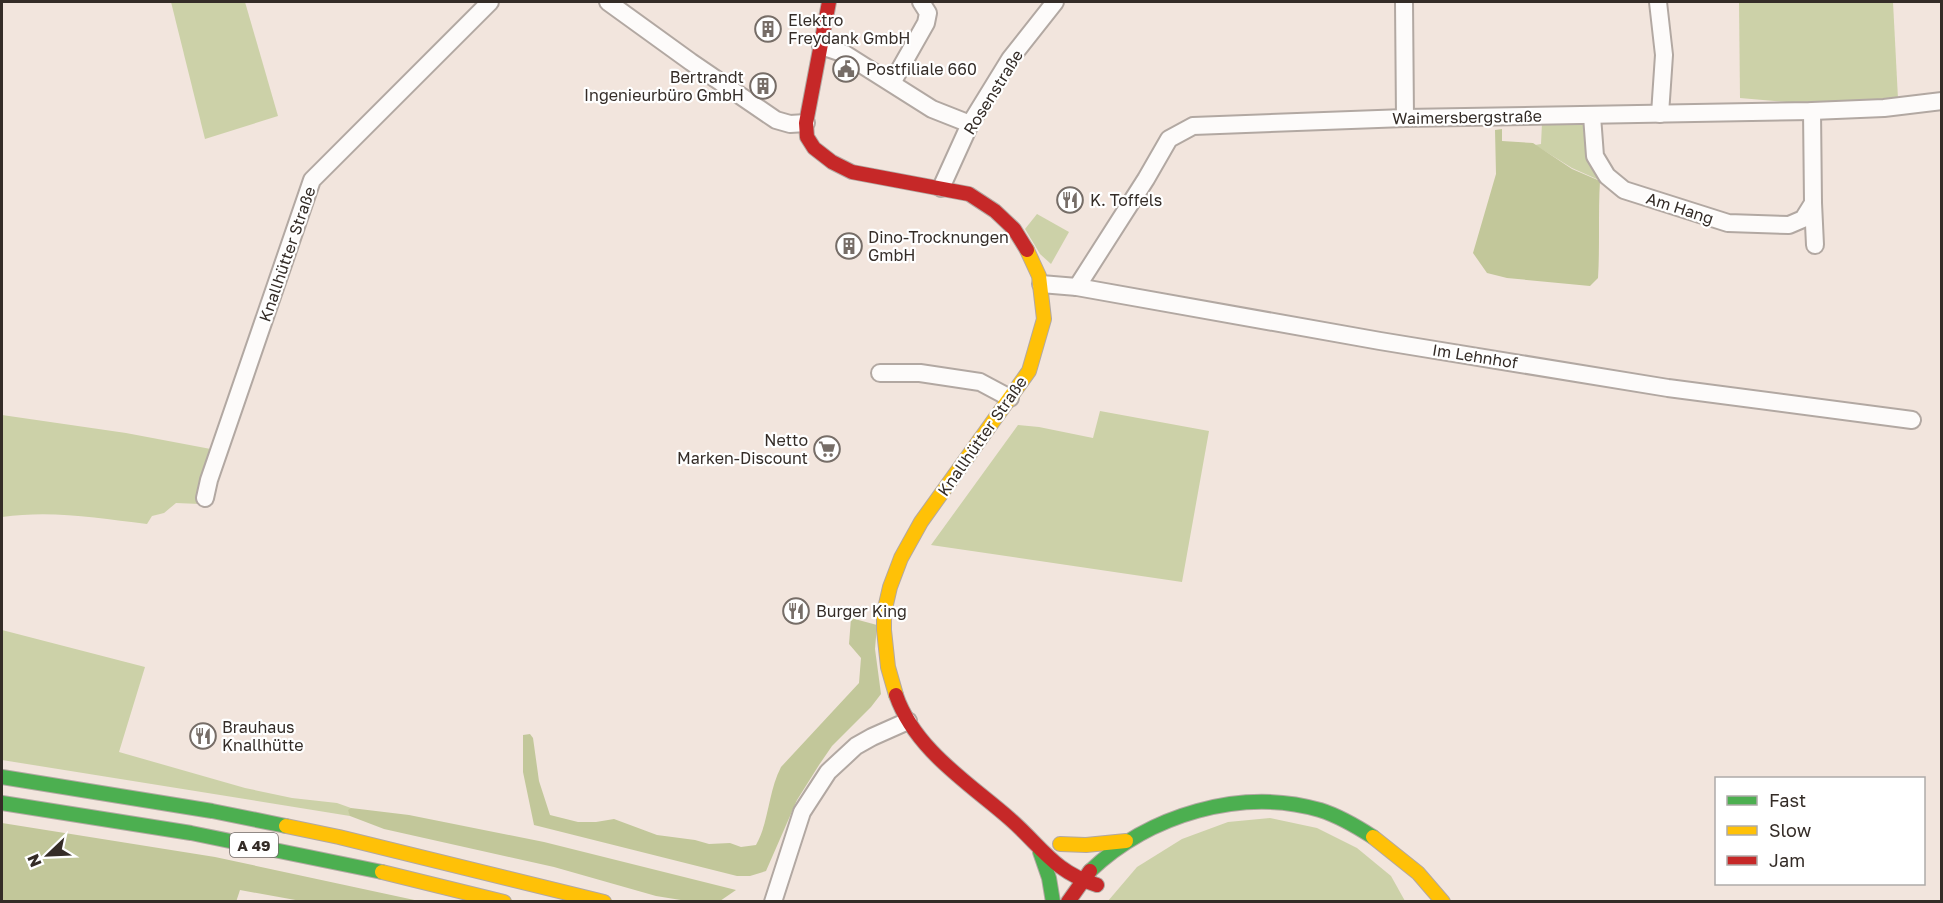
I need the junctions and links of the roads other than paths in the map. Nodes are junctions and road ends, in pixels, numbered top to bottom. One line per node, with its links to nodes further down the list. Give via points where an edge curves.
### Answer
1 (490, 2): 25 (street, Knallhütter Straße, via 312,180)
2 (608, 2): 15 (street, via 776,120)
3 (829, 2): 8 (main road)
4 (921, 2): 9 (street, via 928,13 926,23)
5 (1055, 2): 16 (street, Rosenstraße, via 1010,59)
6 (1404, 2): 14 (street)
7 (1659, 2): 12 (street, via 1664,56)
8 (821, 46): 9 (street, via 845,54); 15 (main road)
9 (892, 83): 16 (street, via 932,109)
10 (1941, 101): 11 (street, Waimersbergstraße)
11 (1812, 111): 12 (street, Waimersbergstraße); 18 (street)
12 (1660, 114): 13 (street, Waimersbergstraße)
13 (1592, 116): 14 (street, Waimersbergstraße); 18 (street, Am Hang, via 1595,156 1607,176 1624,190 1728,223 1789,225 1803,219)
14 (1405, 118): 21 (street, Waimersbergstraße, via 1194,126 1169,140)
15 (806, 123): 17 (main road, Knallhütter Straße, via 807,137 814,148 852,172)
16 (970, 124): 17 (street, Rosenstraße)
17 (941, 188): 20 (main road, Knallhütter Straße, via 969,194 1008,223 1028,252)
18 (1813, 203): 19 (street)
19 (1815, 245)
20 (1041, 284): 21 (street, Im Lehnhof); 23 (main road, Knallhütter Straße, via 1044,319 1037,348 1029,371)
21 (1077, 287): 24 (street, Im Lehnhof, via 1380,342 1668,388)
22 (880, 373): 23 (street, via 920,373 980,382)
23 (1010, 398): 26 (main road, Knallhütter Straße, via 921,522 886,597 884,633 889,672)
24 (1912, 420)
25 (205, 498)
26 (908, 721): 29 (main road, Knallhütter Straße, via 942,761); 38 (street, via 856,746 828,772 802,812)
27 (3, 777): 37 (main road, A 49, via 212,811 339,837)
28 (2, 803): 36 (main road, A 49, via 209,836)
29 (1014, 822): 32 (main road, Knallhütter Straße); 33 (main road, Knallhütter Straße)
30 (1159, 825): 31 (main road); 34 (main road, via 1198,810 1239,802 1302,806 1361,828); 35 (main road, Knallhütter Straße, via 1119,859 1094,889)
31 (1126, 841): 32 (main road); 35 (main road)
32 (1060, 844): 35 (main road, Knallhütter Straße)
33 (1038, 848): 35 (main road, Knallhütter Straße, via 1069,876); 39 (main road, Knallhütter Straße)
34 (1411, 867): 41 (main road); 42 (main road)
35 (1083, 868): 40 (main road)
36 (504, 902)
37 (604, 902)
38 (773, 902)
39 (1053, 902)
40 (1068, 902)
41 (1428, 902)
42 (1443, 902)

